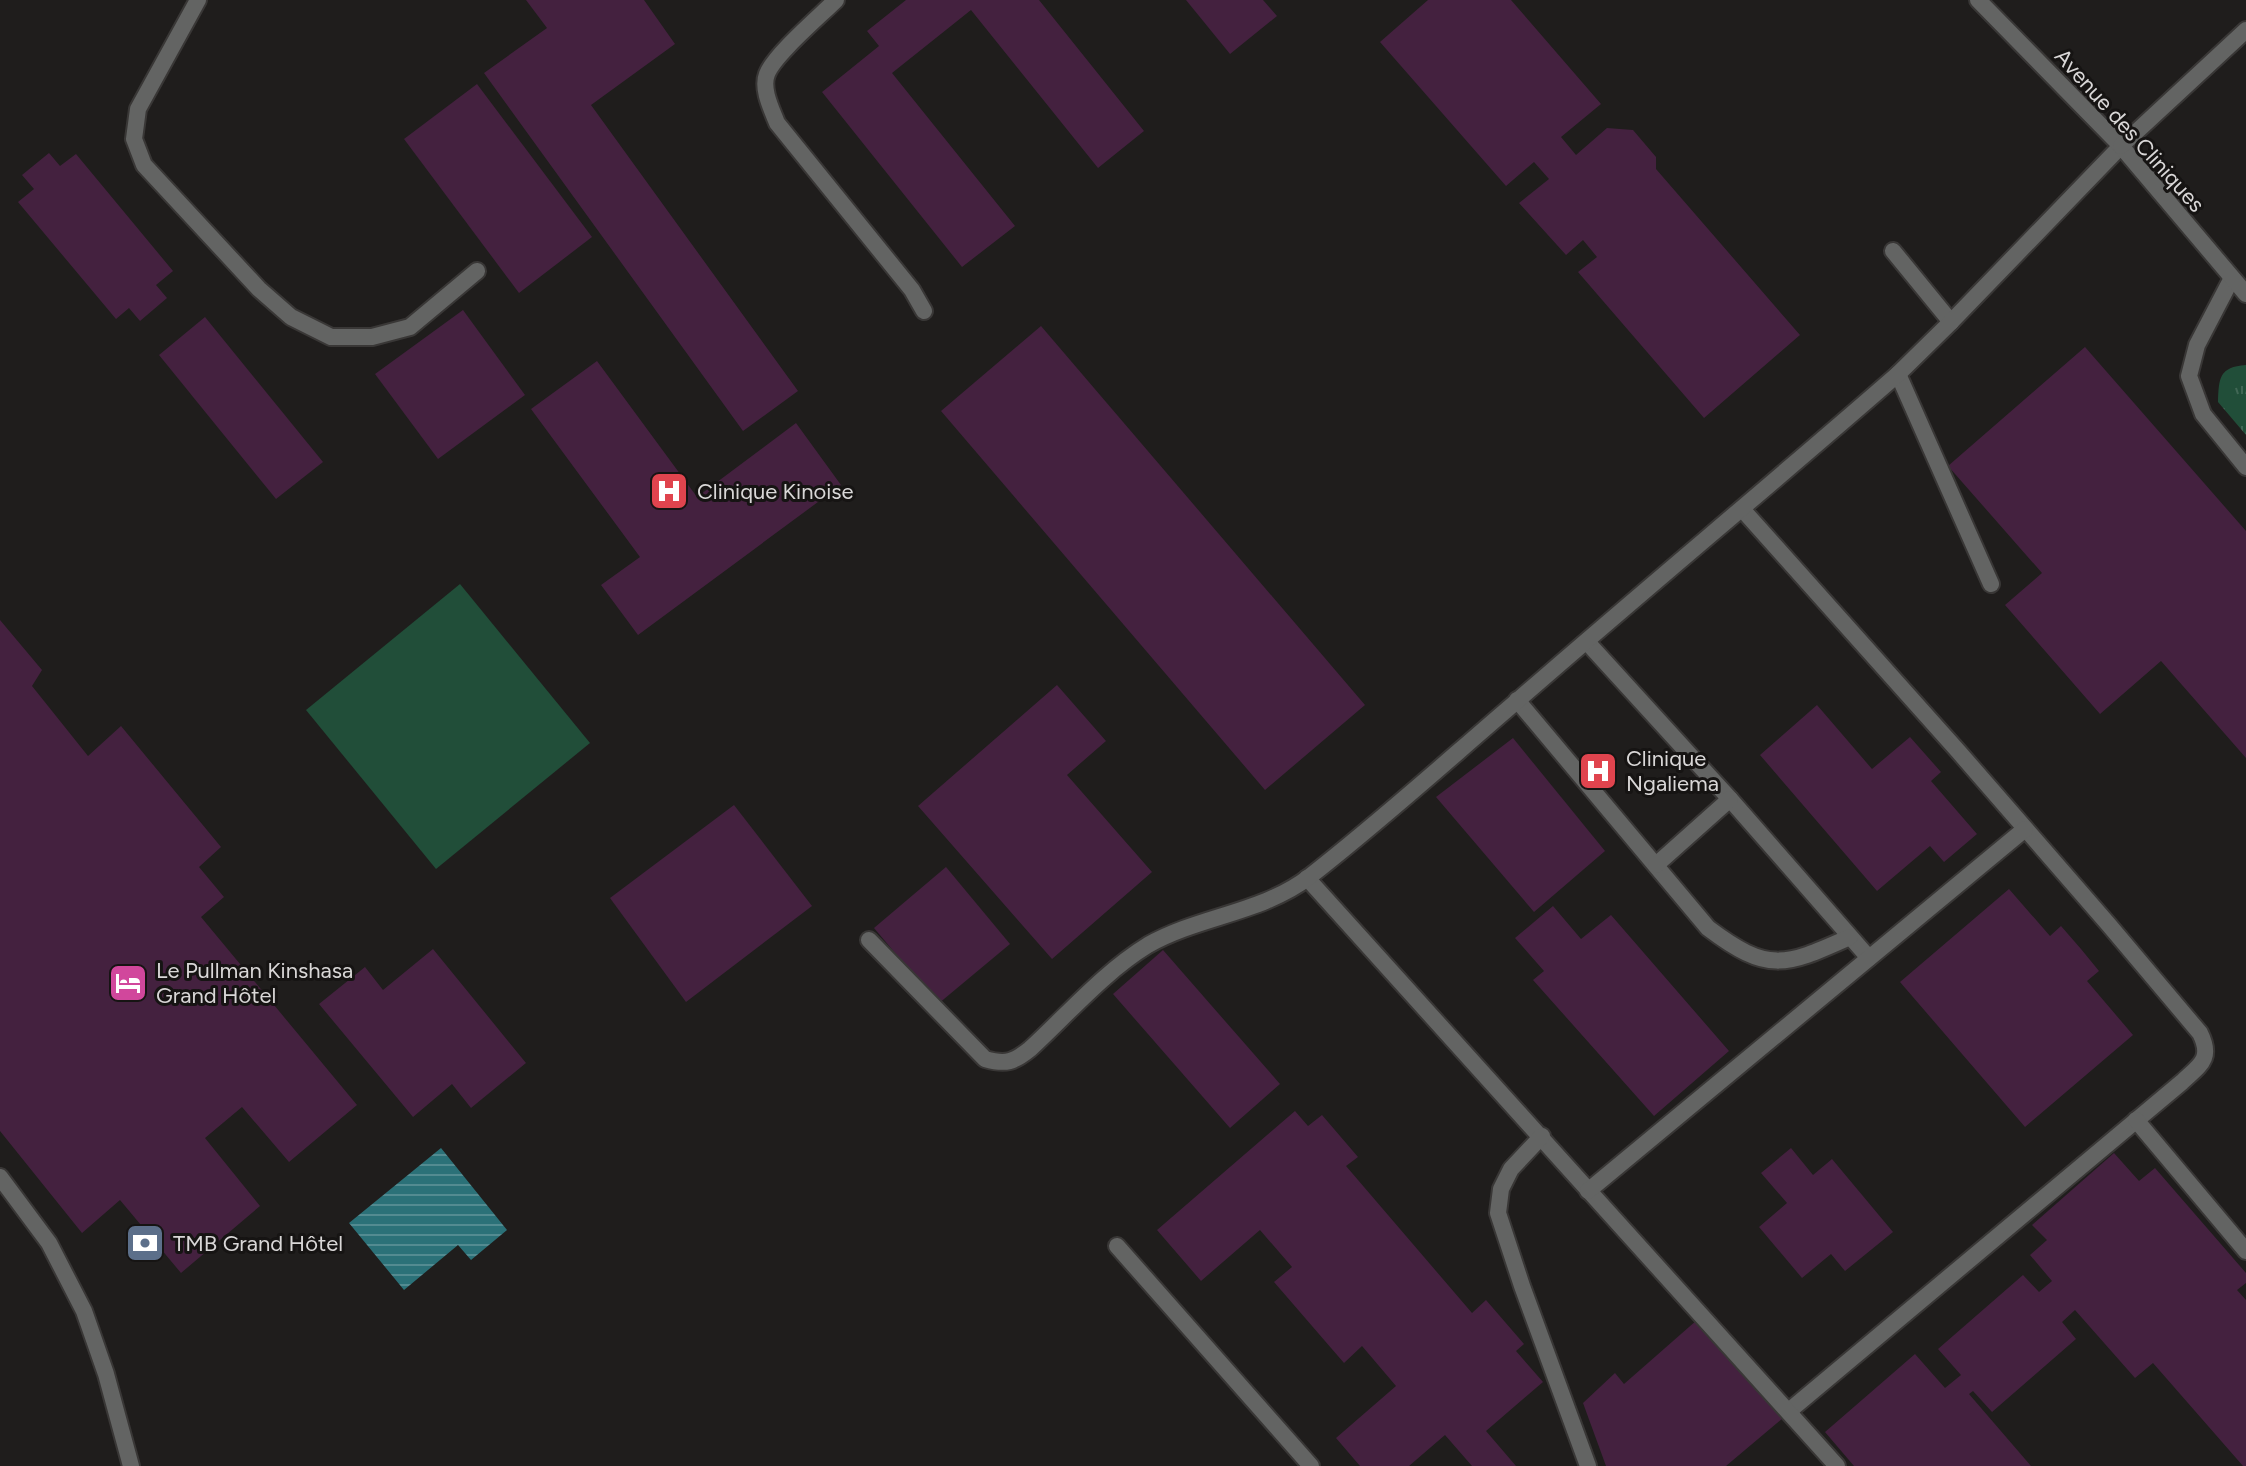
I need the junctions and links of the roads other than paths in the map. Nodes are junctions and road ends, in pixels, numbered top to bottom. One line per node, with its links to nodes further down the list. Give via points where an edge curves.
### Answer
1 (198, 0): 7 (street, via 138,109 134,139 144,165 259,289 291,317 331,337 372,337 410,327)
2 (836, 0): 10 (street, via 766,75 767,97 777,123)
3 (1978, 0): 5 (street, Avenue des Cliniques)
4 (2246, 30): 5 (street)
5 (2121, 146): 8 (street, Avenue des Cliniques); 11 (street)
6 (1893, 251): 11 (street)
7 (477, 271)
8 (2232, 278): 9 (street, Avenue des Cliniques); 13 (street, via 2197,345 2189,376 2203,414)
9 (2246, 294)
10 (924, 311)
11 (1951, 322): 12 (street)
12 (1898, 374): 14 (street); 15 (street)
13 (2246, 467)
14 (1742, 509): 16 (street); 19 (street)
15 (1991, 584)
16 (1587, 642): 17 (street); 18 (street)
17 (1517, 700): 20 (street); 21 (street)
18 (1730, 799): 20 (street); 22 (street)
19 (2025, 829): 24 (street); 25 (street, via 2206,1045 2204,1062)
20 (1656, 865): 22 (street, via 1708,928 1758,958 1802,958)
21 (1307, 878): 23 (street, via 1283,895 1150,945 1117,967 1016,1060 998,1063 985,1059); 26 (street)
22 (1850, 937): 24 (street)
23 (869, 940)
24 (1869, 958): 28 (street)
25 (2136, 1120): 30 (street); 31 (street)
26 (1542, 1136): 28 (street); 34 (street, via 1511,1169 1498,1213)
27 (0, 1177): 32 (street, via 49,1243 84,1311)
28 (1588, 1191): 31 (street)
29 (1117, 1246): 33 (street)
30 (2246, 1251)
31 (1789, 1411): 35 (street)
32 (131, 1466)
33 (1311, 1466)
34 (1588, 1466)
35 (1837, 1466)

